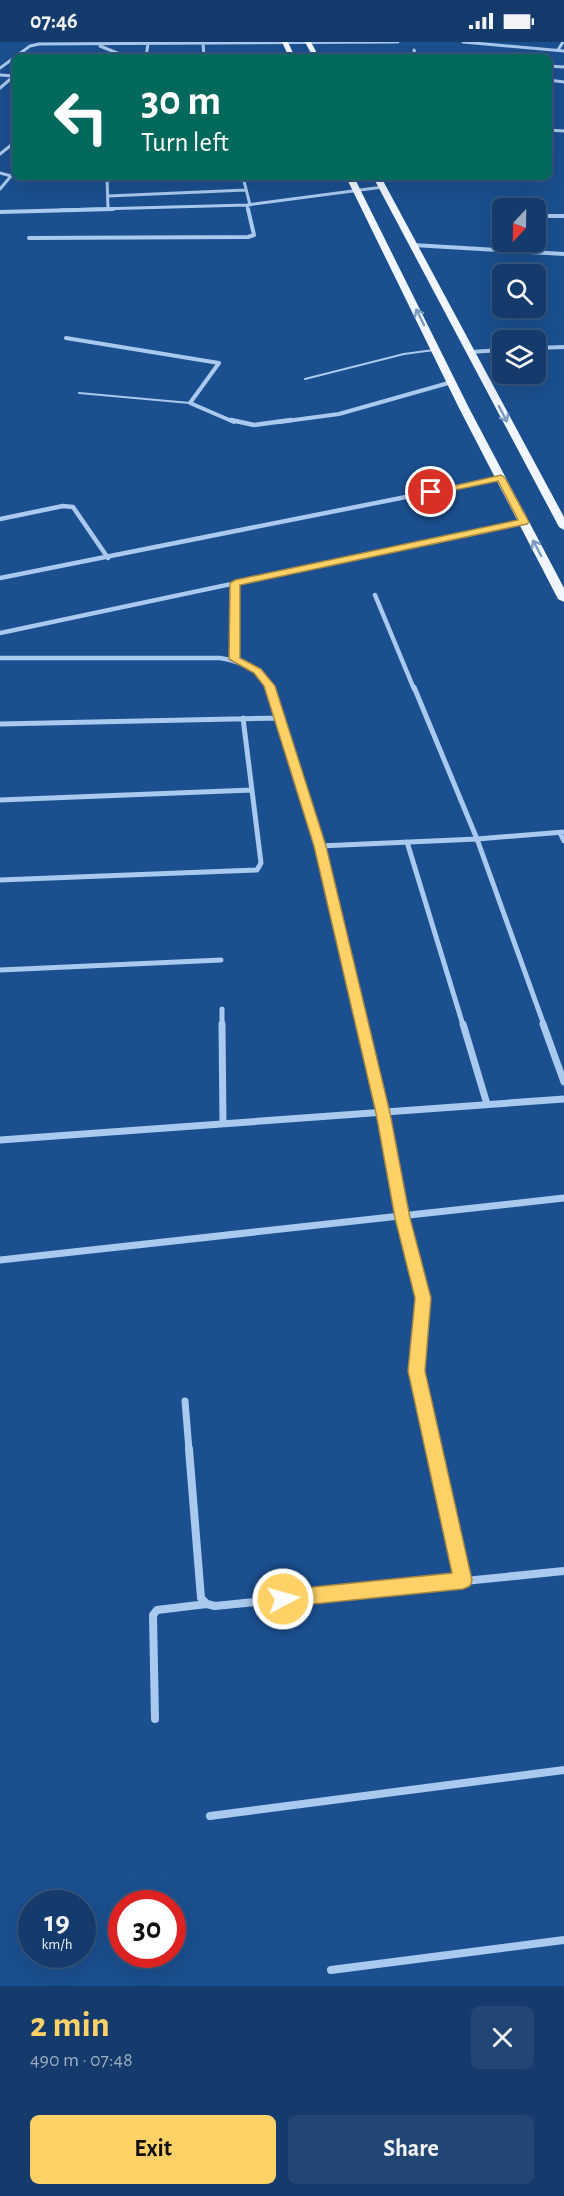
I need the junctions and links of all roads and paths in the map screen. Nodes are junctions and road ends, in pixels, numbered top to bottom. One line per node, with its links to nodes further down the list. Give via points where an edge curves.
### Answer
1 (387, 42): 2 (street); 8 (street)
2 (398, 42)
3 (463, 42): 11 (street)
4 (508, 42): 11 (street)
5 (562, 42): 13 (street)
6 (203, 43): 7 (street); 10 (street)
7 (286, 43): 8 (street)
8 (309, 43)
9 (94, 44): 10 (street); 15 (street, via 34,45); 16 (street)
10 (148, 44): 17 (street)
11 (509, 46): 13 (street)
12 (414, 50): 18 (street)
13 (558, 50): 14 (street)
14 (564, 51)
15 (21, 54)
16 (119, 54)
17 (146, 54)
18 (415, 54)
19 (12, 78): 23 (street)
20 (552, 81): 21 (street)
21 (557, 82): 22 (street); 24 (street)
22 (564, 82)
23 (0, 88)
24 (564, 89)
25 (12, 144): 26 (street)
26 (0, 154)
27 (0, 173): 33 (street, via 11,175)
28 (107, 180): 36 (street)
29 (244, 180): 35 (street)
30 (352, 180): 34 (main road)
31 (378, 180): 32 (main road)
32 (382, 187): 34 (street); 43 (main road)
33 (0, 189)
34 (356, 189): 37 (street); 50 (main road, one-way to 34)
35 (246, 190): 36 (street); 37 (street)
36 (108, 196): 38 (street)
37 (249, 205): 38 (street); 42 (street, via 254,235 248,237)
38 (108, 208): 39 (street)
39 (0, 212)
40 (546, 216): 41 (street)
41 (564, 216)
42 (28, 238)
43 (413, 245): 44 (street); 52 (main road)
44 (492, 250)
45 (534, 252): 46 (street)
46 (564, 254)
47 (66, 338): 56 (street, via 219,363)
48 (564, 347): 49 (street)
49 (546, 348)
50 (436, 350): 53 (lane); 54 (main road)
51 (492, 351): 52 (street)
52 (470, 352): 60 (main road, one-way to 60)
53 (305, 378)
54 (452, 382): 56 (street, via 339,414 254,425 235,422); 57 (main road)
55 (79, 393): 56 (lane)
56 (190, 403)
57 (501, 478): 59 (main road); 61 (street)
58 (0, 519): 61 (street, via 73,507)
59 (524, 522): 63 (street); 65 (main road, one-way to 59)
60 (564, 527)
61 (108, 558): 62 (street)
62 (0, 578)
63 (235, 583): 66 (street); 68 (street)
64 (375, 595): 75 (street)
65 (564, 600)
66 (0, 633)
67 (0, 658): 68 (street)
68 (234, 659): 70 (street, via 257,671 269,686)
69 (243, 718): 70 (street); 71 (street); 72 (street)
70 (280, 718): 78 (street)
71 (0, 724)
72 (252, 790): 73 (street); 79 (street, via 261,863 257,870)
73 (0, 800)
74 (562, 832): 75 (street); 76 (street)
75 (477, 839): 77 (street); 83 (street)
76 (564, 841)
77 (407, 842): 78 (street); 85 (street)
78 (320, 846): 86 (street)
79 (0, 880)
80 (221, 960): 81 (street)
81 (0, 970)
82 (222, 1009): 87 (street)
83 (564, 1082)
84 (564, 1100): 85 (street)
85 (487, 1104): 86 (street)
86 (383, 1113): 87 (street); 90 (street)
87 (223, 1124): 88 (street)
88 (0, 1140)
89 (564, 1198): 90 (street)
90 (403, 1218): 91 (street); 94 (street, via 423,1298 416,1371)
91 (0, 1260)
92 (185, 1401): 95 (street, via 201,1598)
93 (564, 1571): 94 (street)
94 (463, 1580): 95 (street)
95 (207, 1604): 96 (street, via 157,1611 153,1615)
96 (155, 1719)
97 (564, 1770): 98 (street)
98 (210, 1816)
99 (564, 1940): 100 (street)
100 (331, 1970)

